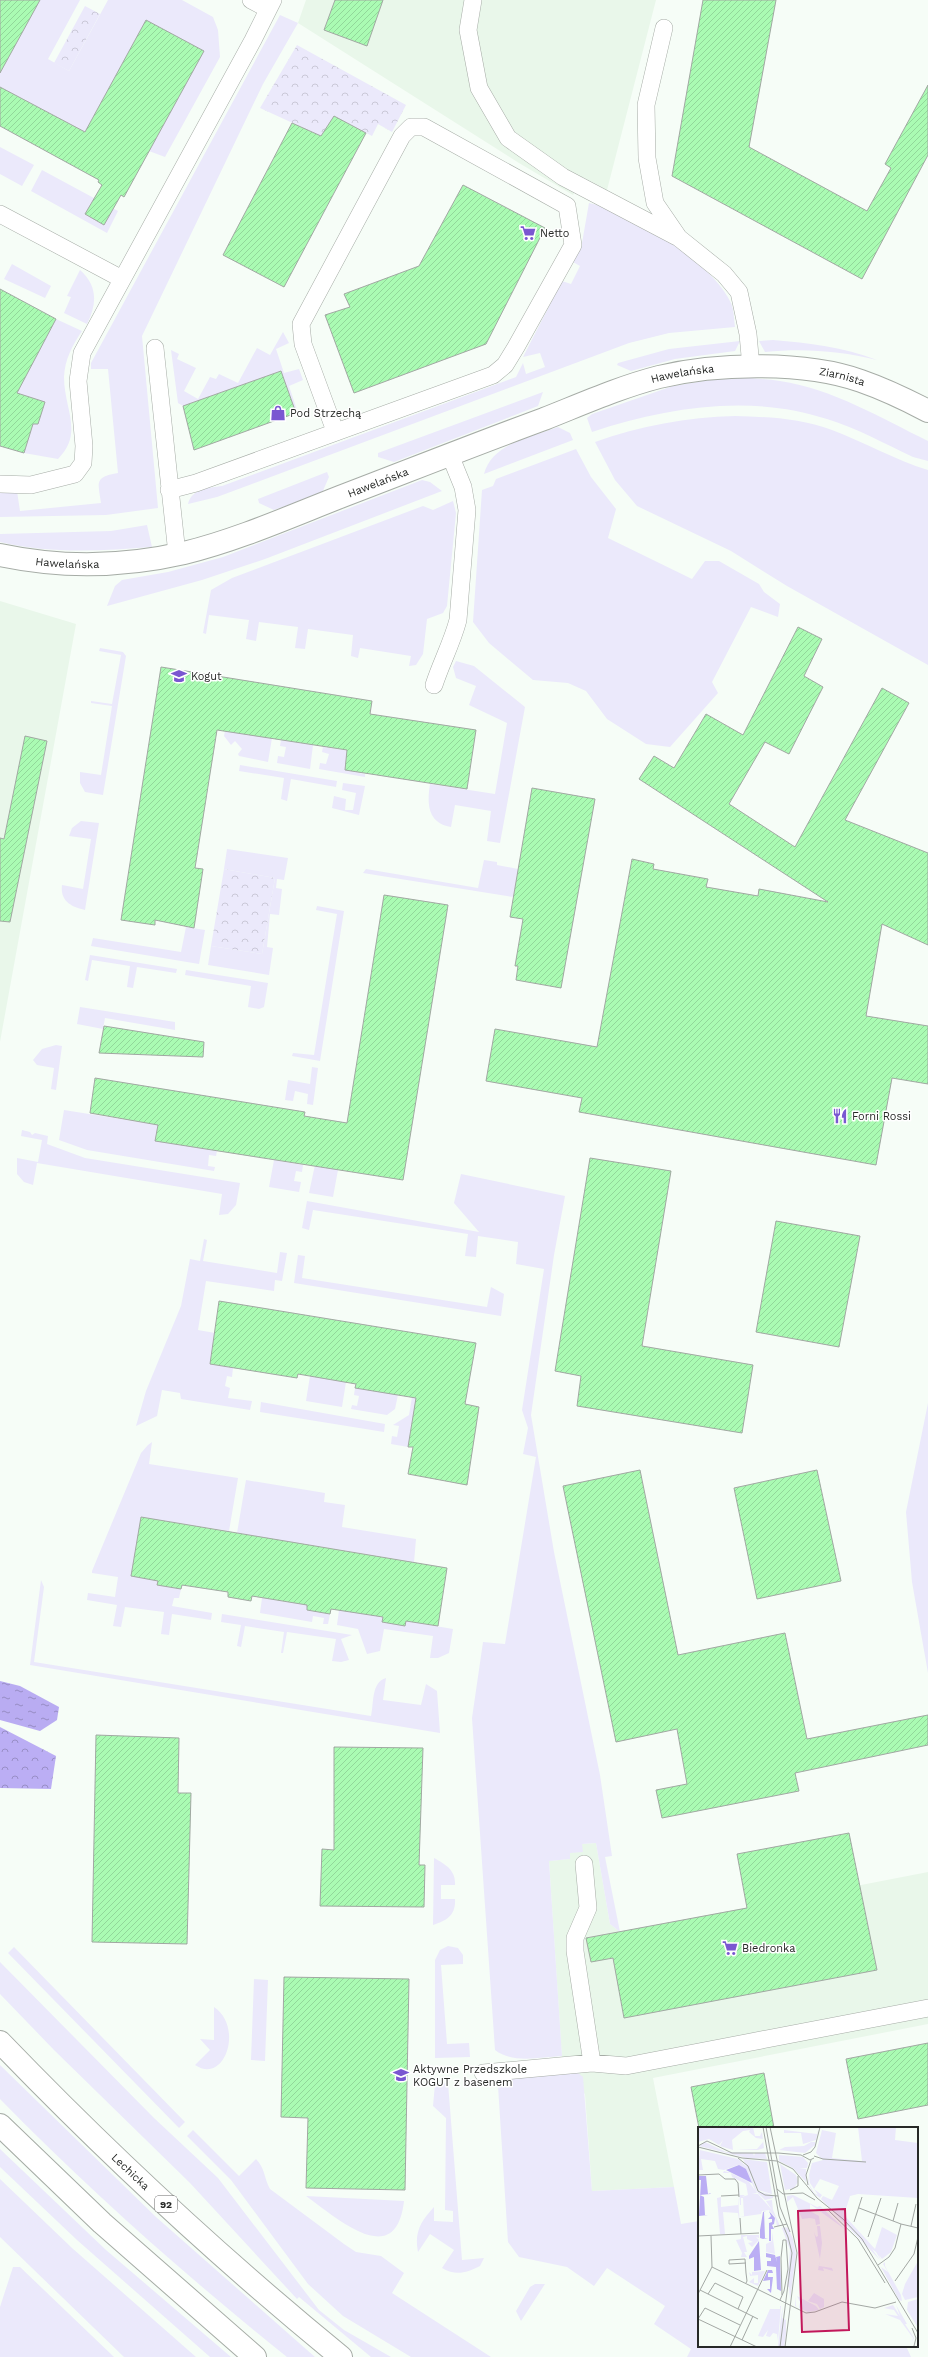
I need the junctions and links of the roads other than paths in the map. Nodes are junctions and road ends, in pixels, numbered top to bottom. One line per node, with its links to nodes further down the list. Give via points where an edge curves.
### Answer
1 (251, 0): 3 (lane)
2 (473, 0): 6 (lane, via 468,30 479,88 508,138 563,177)
3 (270, 5): 7 (lane)
4 (664, 28): 6 (lane, via 646,105 647,158 655,203)
5 (0, 214): 7 (lane)
6 (679, 238): 9 (lane, via 724,274 739,292 748,334)
7 (122, 279): 13 (lane, via 82,353 78,381 84,446 83,463 75,474 31,485)
8 (155, 348): 14 (lane)
9 (750, 367): 10 (street, Ziarnista, via 838,375 861,381); 12 (street, Hawelańska, via 719,368 658,378)
10 (928, 411)
11 (334, 431): 11 (lane, via 493,375 505,365 573,245 567,206 424,127 411,127 402,136 301,324 303,344); 14 (lane, via 196,483)
12 (450, 454): 15 (street, Hawelańska, via 255,530); 17 (lane, via 463,487 467,510 458,620)
13 (0, 484)
14 (169, 490): 15 (lane)
15 (177, 554): 16 (street, Hawelańska, via 86,565 48,563)
16 (0, 555)
17 (434, 684)
18 (584, 1864): 21 (lane, via 588,1908 576,1932 575,1951)
19 (928, 2008): 21 (lane, via 626,2066)
20 (0, 2042): 25 (street, Lechicka / 92, via 188,2226)
21 (592, 2063): 22 (lane)
22 (483, 2073)
23 (0, 2126): 24 (street, via 102,2223)
24 (255, 2357)
25 (340, 2357)

